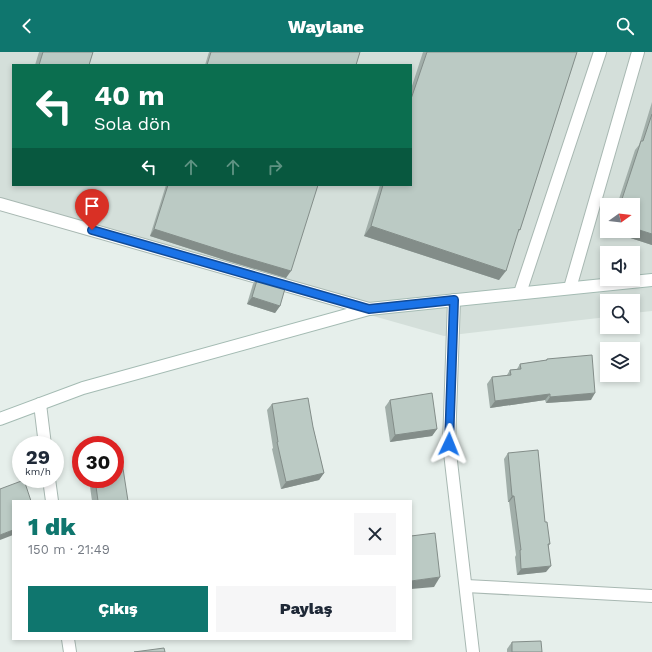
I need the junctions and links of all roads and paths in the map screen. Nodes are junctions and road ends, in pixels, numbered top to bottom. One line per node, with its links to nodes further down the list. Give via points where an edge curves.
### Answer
1 (600, 52): 6 (street)
2 (638, 52): 5 (street)
3 (0, 204): 8 (street)
4 (652, 280): 5 (street)
5 (570, 288): 6 (street)
6 (520, 293): 7 (street)
7 (454, 300): 8 (street); 14 (street, via 449,444)
8 (369, 309): 9 (street, via 83,388)
9 (40, 404): 10 (street); 11 (street)
10 (0, 419)
11 (44, 436)
12 (50, 488): 13 (street)
13 (52, 500)
14 (466, 586): 15 (street); 18 (street)
15 (652, 596)
16 (68, 640): 17 (street)
17 (70, 652)
18 (473, 652)

